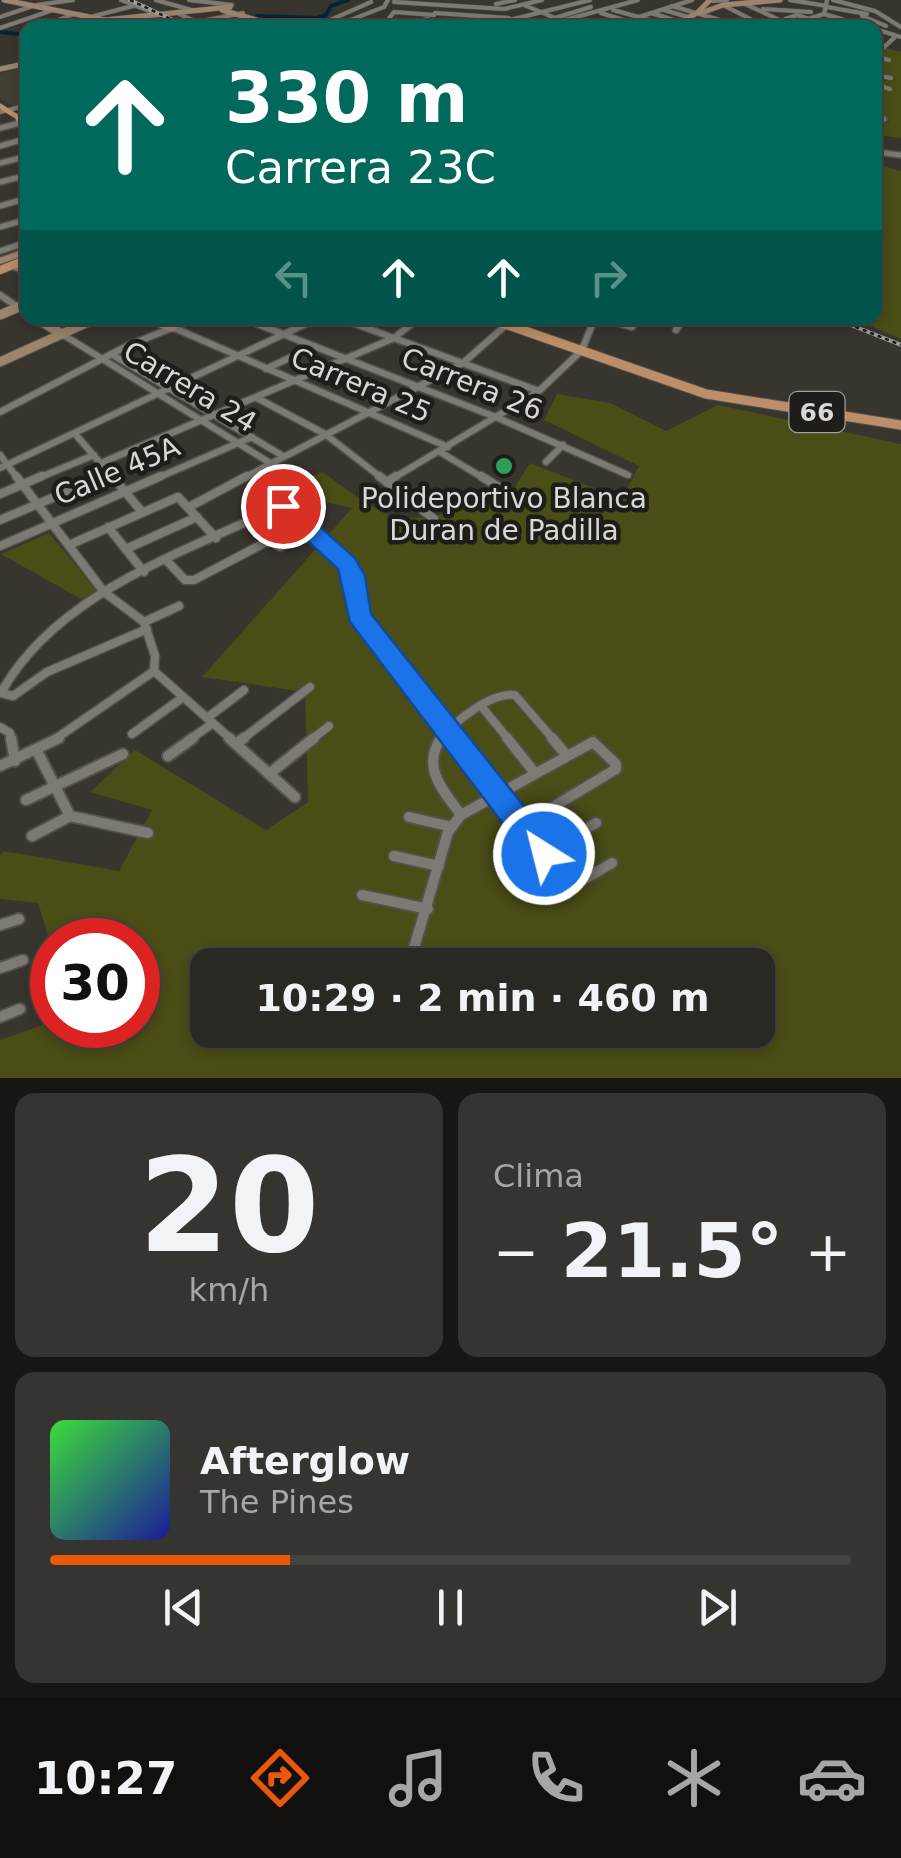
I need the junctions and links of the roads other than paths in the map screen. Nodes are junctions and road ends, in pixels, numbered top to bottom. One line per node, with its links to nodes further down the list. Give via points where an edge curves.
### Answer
1 (74, 0): 16 (street)
2 (122, 0): 30 (street)
3 (156, 0): 49 (street)
4 (188, 0): 32 (street)
5 (360, 0): 19 (street)
6 (515, 0): 35 (street)
7 (542, 0): 31 (street)
8 (567, 0): 24 (street)
9 (590, 0): 24 (street)
10 (638, 0): 36 (street)
11 (692, 0): 26 (street)
12 (712, 0): 18 (street); 48 (main road)
13 (760, 0): 37 (street)
14 (780, 0): 37 (main road)
15 (790, 0): 27 (street)
16 (55, 1): 29 (street); 45 (street)
17 (392, 1): 19 (street); 34 (street); 40 (street)
18 (724, 1): 20 (main road); 48 (main road); 112 (street)
19 (371, 2): 33 (street)
20 (745, 2): 37 (main road); 69 (street)
21 (8, 3): 29 (main road)
22 (105, 3): 83 (street)
23 (348, 3): 33 (street)
24 (578, 3): 39 (street); 52 (street)
25 (673, 3): 26 (street); 47 (street); 48 (street)
26 (684, 3): 48 (street)
27 (829, 3): 54 (street); 54 (street); 58 (street)
28 (463, 4): 34 (street); 35 (street); 38 (street); 57 (street)
29 (35, 5): 44 (main road); 45 (main road); 121 (street)
30 (134, 5): 61 (street); 84 (street)
31 (524, 5): 43 (street); 52 (street)
32 (235, 6): 46 (main road); 46 (main road); 88 (street); 89 (main road); 90 (main road)
33 (364, 6): 40 (street); 71 (street)
34 (439, 6): 41 (street); 57 (street); 66 (street); 77 (street)
35 (502, 6): 42 (street); 43 (street); 73 (street)
36 (617, 6): 50 (street); 51 (street)
37 (765, 6): 60 (street); 69 (street)
38 (473, 7): 42 (street); 59 (street)
39 (591, 7): 50 (street); 74 (street)
40 (380, 8): 93 (street)
41 (417, 8)
42 (488, 8): 72 (street)
43 (513, 8): 64 (street)
44 (52, 10): 55 (main road); 79 (street)
45 (63, 10): 70 (main road)
46 (218, 10): 49 (main road)
47 (662, 10): 53 (street); 75 (street)
48 (701, 11): 75 (main road); 109 (main road); 111 (street)
49 (197, 12): 56 (main road); 61 (main road)
50 (606, 12): 51 (street); 67 (street); 78 (street); 104 (street)
51 (629, 12): 68 (street); 78 (street)
52 (544, 13): 64 (street); 74 (street)
53 (651, 13): 68 (street); 108 (street)
54 (872, 13): 65 (street); 123 (street)
55 (74, 14): 70 (main road); 80 (street)
56 (179, 14): 61 (main road); 87 (street)
57 (452, 14): 59 (street)
58 (824, 14): 60 (street); 118 (street)
59 (468, 15): 72 (street)
60 (809, 15): 115 (street); 116 (street); 117 (street)
61 (159, 16): 76 (main road); 85 (main road)
62 (330, 16): 71 (street)
63 (381, 16): 66 (street)
64 (532, 16): 100 (street)
65 (862, 16): 118 (street); 119 (street)
66 (390, 17): 77 (street); 94 (street); 95 (street)
67 (582, 17): 102 (street); 103 (street)
68 (639, 17): 107 (street)
69 (777, 17): 113 (street); 114 (street)
70 (95, 18): 81 (street); 82 (main road)
71 (338, 18): 91 (street); 92 (street)
72 (482, 18): 73 (street); 97 (street); 98 (street)
73 (498, 18): 99 (street)
74 (555, 18): 101 (street)
75 (688, 18): 110 (main road)
76 (130, 19): 86 (main road)
77 (428, 19): 96 (street)
78 (621, 19): 105 (street); 106 (street)
79 (24, 20)
80 (58, 20)
81 (90, 20)
82 (102, 20)
83 (105, 20)
84 (107, 20)
85 (116, 20)
86 (118, 20)
87 (192, 20)
88 (201, 20)
89 (262, 20)
90 (266, 20)
91 (332, 20)
92 (342, 20)
93 (354, 20)
94 (376, 20)
95 (400, 20)
96 (425, 20)
97 (480, 20)
98 (496, 20)
99 (504, 20)
100 (518, 20)
101 (561, 20)
102 (573, 20)
103 (589, 20)
104 (596, 20)
105 (618, 20)
106 (624, 20)
107 (649, 20)
108 (674, 20)
109 (684, 20)
110 (684, 20)
111 (725, 20)
112 (752, 20)
113 (770, 20)
114 (783, 20)
115 (787, 20)
116 (802, 20)
117 (824, 20)
118 (849, 20)
119 (872, 20)
120 (20, 21): 124 (street)
121 (0, 23): 124 (street)
122 (882, 24): 125 (street)
123 (899, 25): 125 (street)
124 (7, 26): 127 (street)
125 (886, 26): 126 (street)
126 (882, 27)
127 (20, 29)
128 (882, 58): 129 (street)
129 (889, 60)
130 (882, 76): 131 (street)
131 (890, 78)
132 (882, 86): 133 (street)
133 (890, 89)
134 (20, 264): 136 (main road)
135 (0, 267): 136 (main road)
136 (16, 268): 137 (street)
137 (20, 269)
138 (47, 325): 152 (main road, Carrera 24)
139 (82, 325): 152 (main road)
140 (166, 325): 150 (main road, Carrera 25)
141 (177, 325): 150 (street)
142 (261, 325): 153 (street, Carrera 26)
143 (304, 325): 153 (street)
144 (358, 325): 154 (street)
145 (410, 325): 154 (street)
146 (507, 325): 161 (street)
147 (519, 325): 156 (main road)
148 (594, 325): 156 (street)
149 (679, 325): 151 (street)
150 (172, 327): 157 (street, Carrera 25); 158 (street)
151 (676, 330)
152 (62, 334): 158 (street, Carrera 24); 160 (main road)
153 (285, 334): 155 (street, Carrera 26); 157 (street)
154 (394, 338): 159 (street); 161 (street)
155 (314, 346): 159 (street, Carrera 26); 162 (street)
156 (583, 348): 166 (street); 174 (main road, 66, via 719,395)
157 (238, 356): 162 (street, Carrera 25); 165 (street)
158 (108, 358): 165 (street, Carrera 24); 167 (street, Carrera 24); 169 (street)
159 (347, 358): 163 (street); 164 (street, Carrera 26)
160 (0, 362)
161 (463, 363): 164 (street); 166 (street)
162 (266, 368): 163 (street, Carrera 25)
163 (294, 381): 168 (street); 170 (street, Carrera 25)
164 (419, 387): 170 (street); 172 (street, Carrera 26)
165 (167, 389): 167 (street); 171 (street, Carrera 24)
166 (540, 391): 172 (street)
167 (157, 395): 173 (street, Carrera 24); 175 (street)
168 (256, 397): 171 (street); 176 (street)
169 (0, 412)
170 (366, 413): 176 (street); 180 (street, Carrera 25)
171 (216, 414): 173 (street); 177 (street, Carrera 24)
172 (498, 418): 179 (street, Carrera 26); 180 (street)
173 (202, 420): 178 (street, Carrera 24); 183 (street)
174 (901, 422)
175 (76, 434): 183 (street); 186 (street)
176 (326, 434): 182 (street); 189 (street)
177 (252, 437): 178 (street, Calle 45A); 182 (street, Carrera 24)
178 (240, 442): 185 (street, Carrera 24); 192 (street, Calle 45A)
179 (562, 445): 184 (street); 188 (street, Carrera 26)
180 (444, 449): 189 (street); 191 (street, Carrera 25)
181 (0, 455): 186 (street)
182 (284, 456): 185 (street)
183 (97, 459): 187 (street); 190 (street)
184 (546, 462)
185 (270, 463): 195 (street)
186 (4, 467): 190 (street)
187 (110, 474): 192 (street); 194 (street)
188 (628, 475)
189 (387, 482): 198 (street)
190 (22, 484): 193 (street); 194 (street)
191 (497, 486)
192 (126, 492): 196 (street); 201 (street, Calle 45A)
193 (0, 494)
194 (36, 504): 199 (street); 201 (street)
195 (189, 507): 196 (street, via 180,498); 197 (street)
196 (142, 512): 202 (street)
197 (198, 517): 204 (street); 208 (street)
198 (434, 519)
199 (0, 520)
200 (251, 521): 203 (street, via 286,508); 204 (street); 205 (street)
201 (51, 524): 206 (street); 207 (street, Calle 45A)
202 (108, 527): 206 (street); 208 (street)
203 (311, 532): 205 (street, via 280,548); 222 (street, via 346,564 359,616)
204 (216, 538): 209 (street)
205 (270, 540): 209 (street, via 189,581)
206 (69, 545): 211 (street)
207 (0, 546)
208 (126, 550): 210 (street)
209 (168, 561): 210 (street)
210 (144, 572): 211 (street)
211 (104, 592): 213 (street); 213 (street, via 16,664 2,696)
212 (179, 606): 213 (street)
213 (145, 625): 214 (street)
214 (154, 671): 217 (street); 225 (street)
215 (310, 686): 224 (street)
216 (244, 690): 219 (street)
217 (182, 698): 219 (street); 223 (street)
218 (482, 707): 222 (street); 228 (street, via 515,695); 231 (street)
219 (210, 720): 224 (street); 227 (street)
220 (330, 726): 232 (street)
221 (0, 727): 229 (street, via 10,733)
222 (448, 727): 234 (street); 237 (street, via 431,766)
223 (132, 734)
224 (236, 744): 232 (street)
225 (37, 751): 229 (street); 233 (street)
226 (123, 754): 233 (street)
227 (168, 756)
228 (567, 756): 231 (street); 241 (street, via 595,742 616,769)
229 (14, 761): 230 (street)
230 (0, 766)
231 (535, 773): 234 (street)
232 (269, 774): 235 (street)
233 (56, 786): 236 (street); 238 (street)
234 (500, 792): 237 (street); 241 (street)
235 (295, 798)
236 (26, 800)
237 (461, 815): 242 (street)
238 (70, 816): 243 (street); 244 (street)
239 (409, 817): 242 (street)
240 (596, 823): 245 (street)
241 (523, 825): 245 (street)
242 (452, 826): 248 (street)
243 (148, 832)
244 (32, 836)
245 (544, 854): 249 (street)
246 (394, 856): 248 (street)
247 (612, 863): 249 (street, via 572,888)
248 (439, 866): 252 (street)
249 (553, 868): 250 (street)
250 (525, 887)
251 (362, 895): 252 (street)
252 (428, 909): 255 (street)
253 (19, 919): 254 (street)
254 (0, 925)
255 (414, 948)
256 (23, 960): 257 (street)
257 (0, 968)
258 (20, 1008): 259 (street)
259 (0, 1017)

